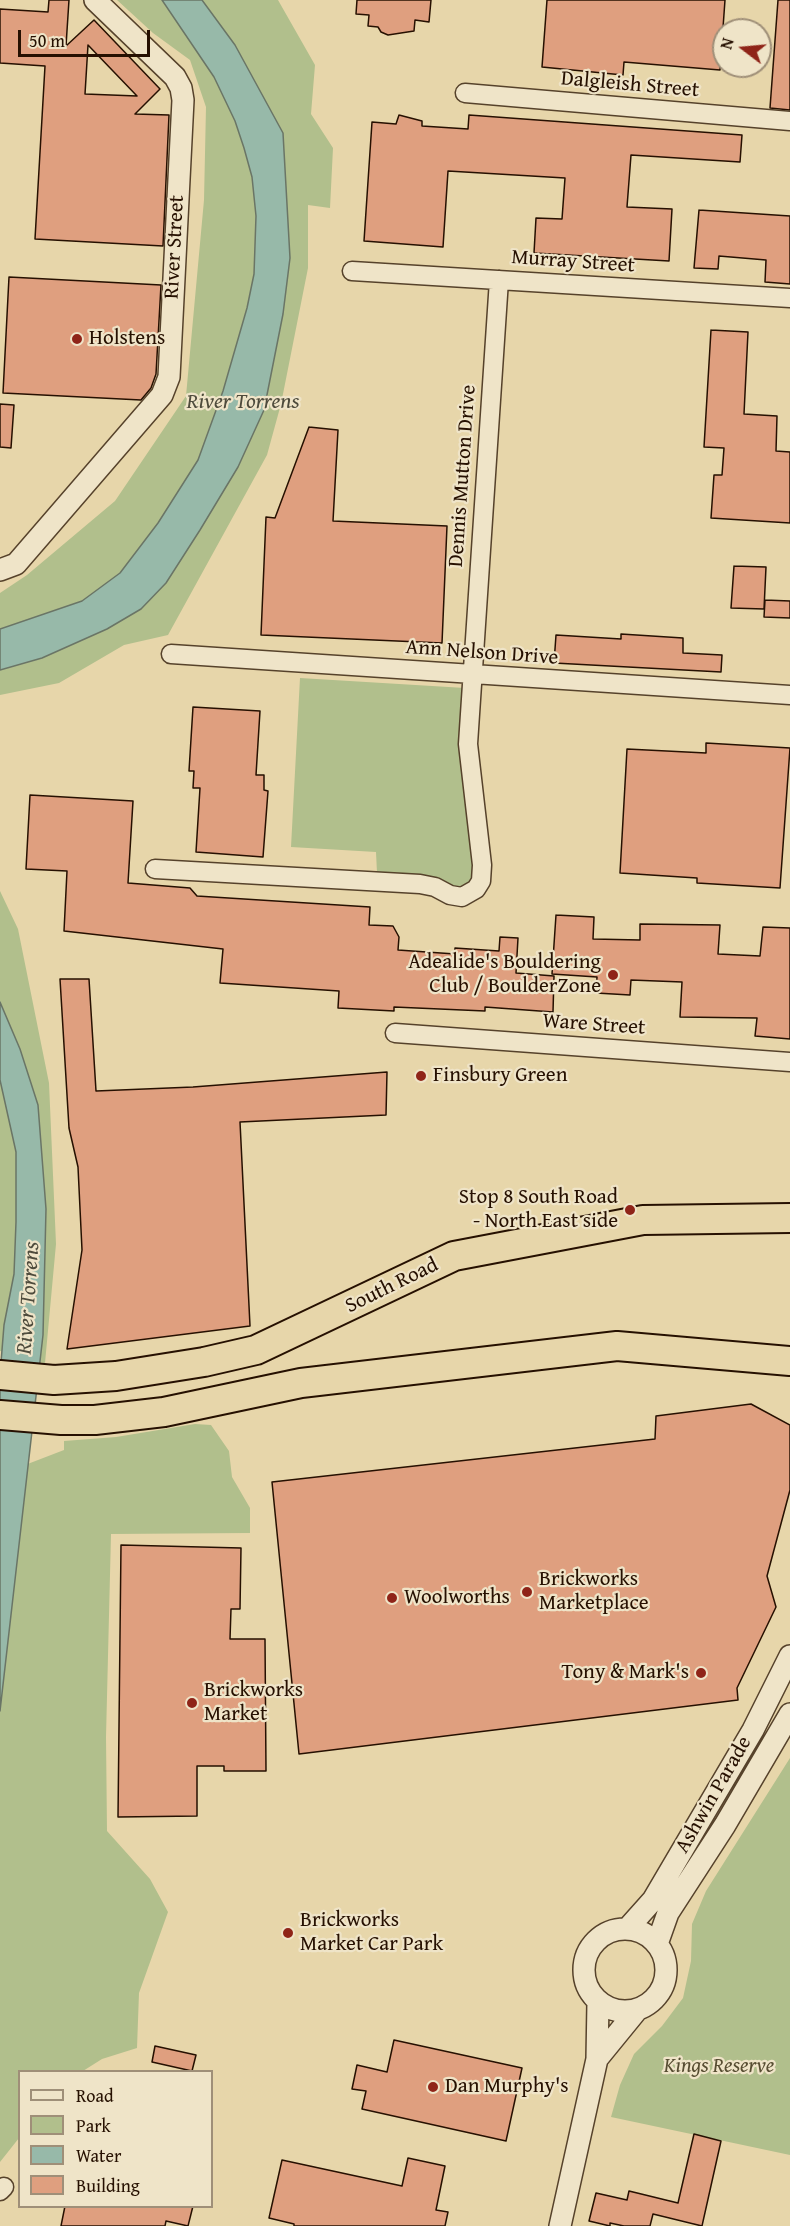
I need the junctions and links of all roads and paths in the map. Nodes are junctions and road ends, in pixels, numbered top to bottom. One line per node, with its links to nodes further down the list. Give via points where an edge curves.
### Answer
1 (95, 0): 7 (street, River Street, via 175,77 181,88 169,377 162,395 16,564)
2 (465, 93): 3 (street, Dalgleish Street)
3 (790, 121)
4 (352, 271): 5 (street, Murray Street)
5 (499, 280): 6 (street, Murray Street); 9 (street, Dennis Mutton Drive)
6 (790, 298)
7 (0, 570)
8 (171, 654): 9 (street, Ann Nelson Drive)
9 (472, 674): 10 (street, Ann Nelson Drive); 11 (street, Dennis Mutton Drive, via 468,744 482,865 481,881 469,896 456,897 435,886 420,884)
10 (790, 696)
11 (155, 868)
12 (395, 1034): 13 (street, Ware Street)
13 (790, 1062)
14 (790, 1218): 16 (highway, South Road, via 643,1220 454,1256 256,1350 116,1376 54,1380)
15 (790, 1361): 17 (highway, via 617,1346 302,1383 164,1412 95,1420)
16 (0, 1375)
17 (0, 1415)
18 (790, 1656): 20 (street, Ashwin Parade, via 753,1730 653,1900)
19 (790, 1714): 21 (street, Ashwin Parade, via 668,1913)
20 (628, 1928): 21 (street, via 645,1933); 22 (street, via 605,1933 590,1948 584,1967 587,1987)
21 (657, 1944): 23 (street, via 665,1958 666,1974 661,1990)
22 (598, 2002): 23 (street, via 616,2011); 24 (street)
23 (637, 2010): 24 (street)
24 (597, 2059): 25 (street)
25 (560, 2226)

